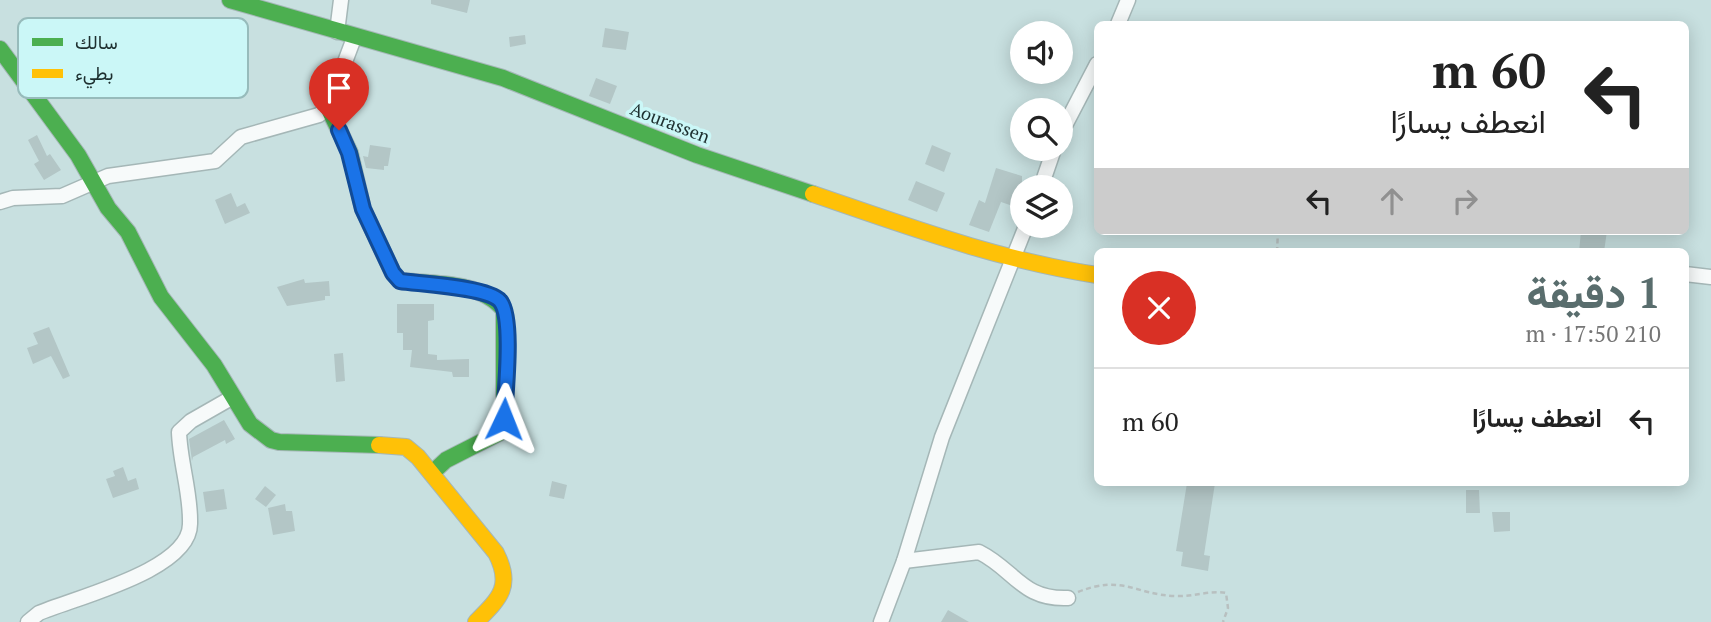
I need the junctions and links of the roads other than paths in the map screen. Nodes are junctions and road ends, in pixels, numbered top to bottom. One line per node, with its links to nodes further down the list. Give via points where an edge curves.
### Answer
1 (230, 0): 5 (street, Aourassen)
2 (341, 0): 5 (street)
3 (1128, 0): 4 (street)
4 (1119, 21)
5 (337, 32): 6 (street, Aourassen)
6 (354, 38): 11 (street); 16 (street, Aourassen, via 503,78 697,155)
7 (0, 49): 9 (street)
8 (1094, 70): 12 (street)
9 (18, 74)
10 (35, 98): 13 (street)
11 (328, 107): 13 (street, via 309,120 241,137 215,161 108,176); 21 (street, via 349,153 363,209 393,273 400,281 457,287 495,297 505,310 504,419 499,433 446,460)
12 (1073, 110)
13 (95, 183): 14 (street, via 62,196); 20 (street, via 128,232 161,297)
14 (0, 202)
15 (1021, 238): 16 (street)
16 (1011, 260): 17 (street, Aourassen); 22 (street, via 942,437)
17 (1094, 274)
18 (1689, 274): 19 (street)
19 (1711, 277)
20 (233, 397): 21 (street, via 250,424 271,440 406,447); 24 (street, via 179,432 190,524 188,541 180,551 154,568 39,612)
21 (432, 473): 25 (street, via 493,546 506,571 493,605)
22 (904, 561): 23 (street, via 979,552 1031,591 1048,598); 26 (street)
23 (1068, 598)
24 (28, 622)
25 (477, 622)
26 (880, 622)

